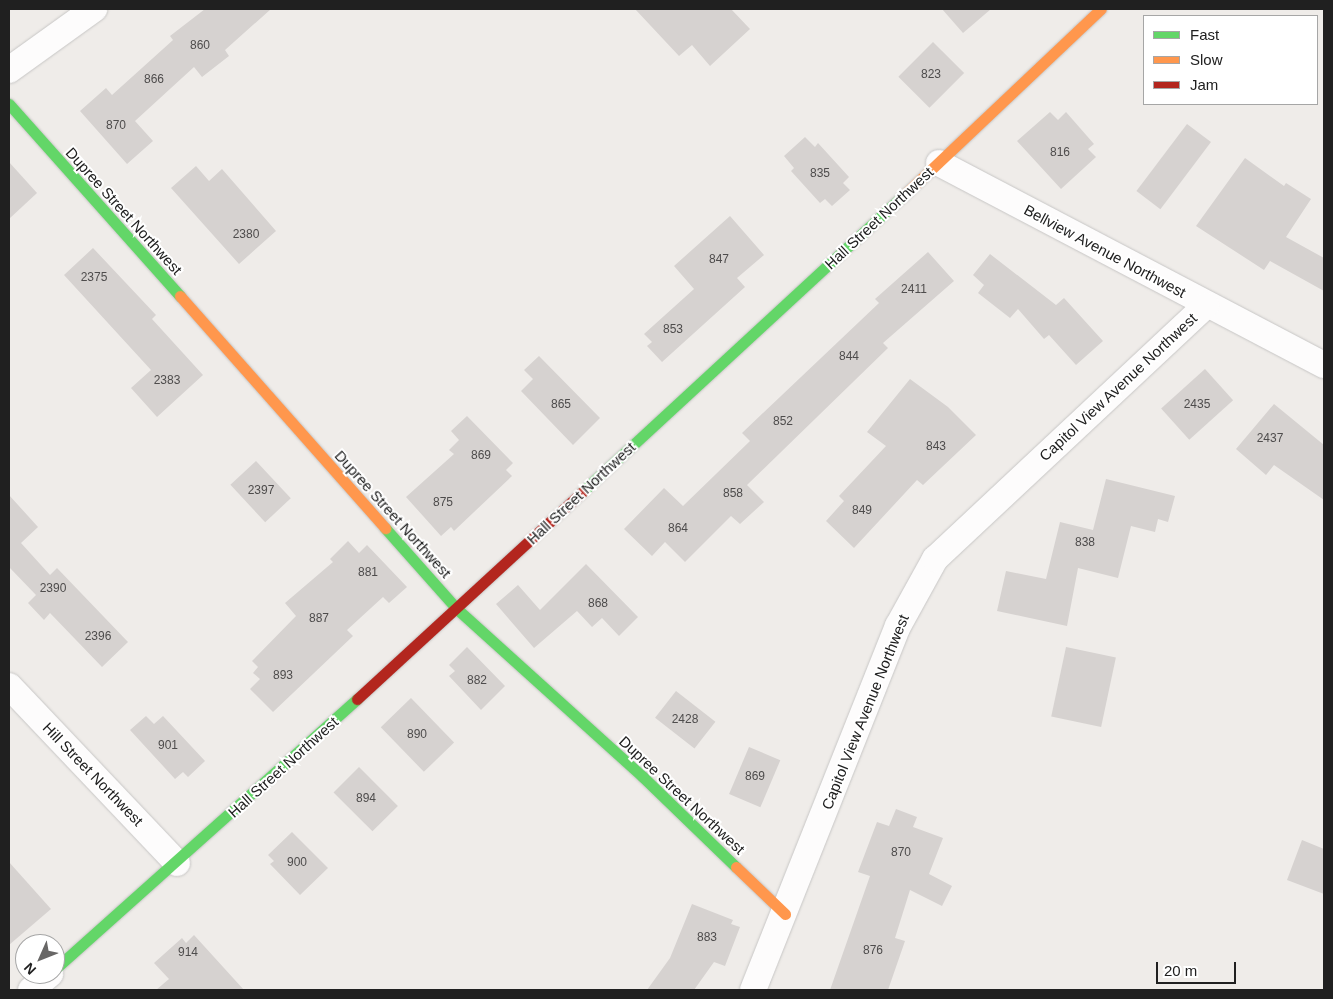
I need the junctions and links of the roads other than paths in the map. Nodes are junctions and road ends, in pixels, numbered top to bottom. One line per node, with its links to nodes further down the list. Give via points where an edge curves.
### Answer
1 (94, 9): 3 (street)
2 (1101, 9): 5 (street, Hall Street Northwest)
3 (9, 70)
4 (9, 104): 8 (street, Dupree Street Northwest)
5 (939, 163): 6 (street, Bellview Avenue Northwest); 8 (street, Hall Street Northwest)
6 (1206, 305): 7 (street, Bellview Avenue Northwest); 11 (street, Capitol View Avenue Northwest, via 935,559 898,626)
7 (1324, 365)
8 (456, 608): 10 (street, Hall Street Northwest); 11 (street, Dupree Street Northwest, via 642,776)
9 (9, 686): 10 (street, Hill Street Northwest)
10 (178, 863): 12 (street, Hall Street Northwest)
11 (785, 914): 13 (street, Capitol View Avenue Northwest)
12 (65, 960)
13 (752, 990)

